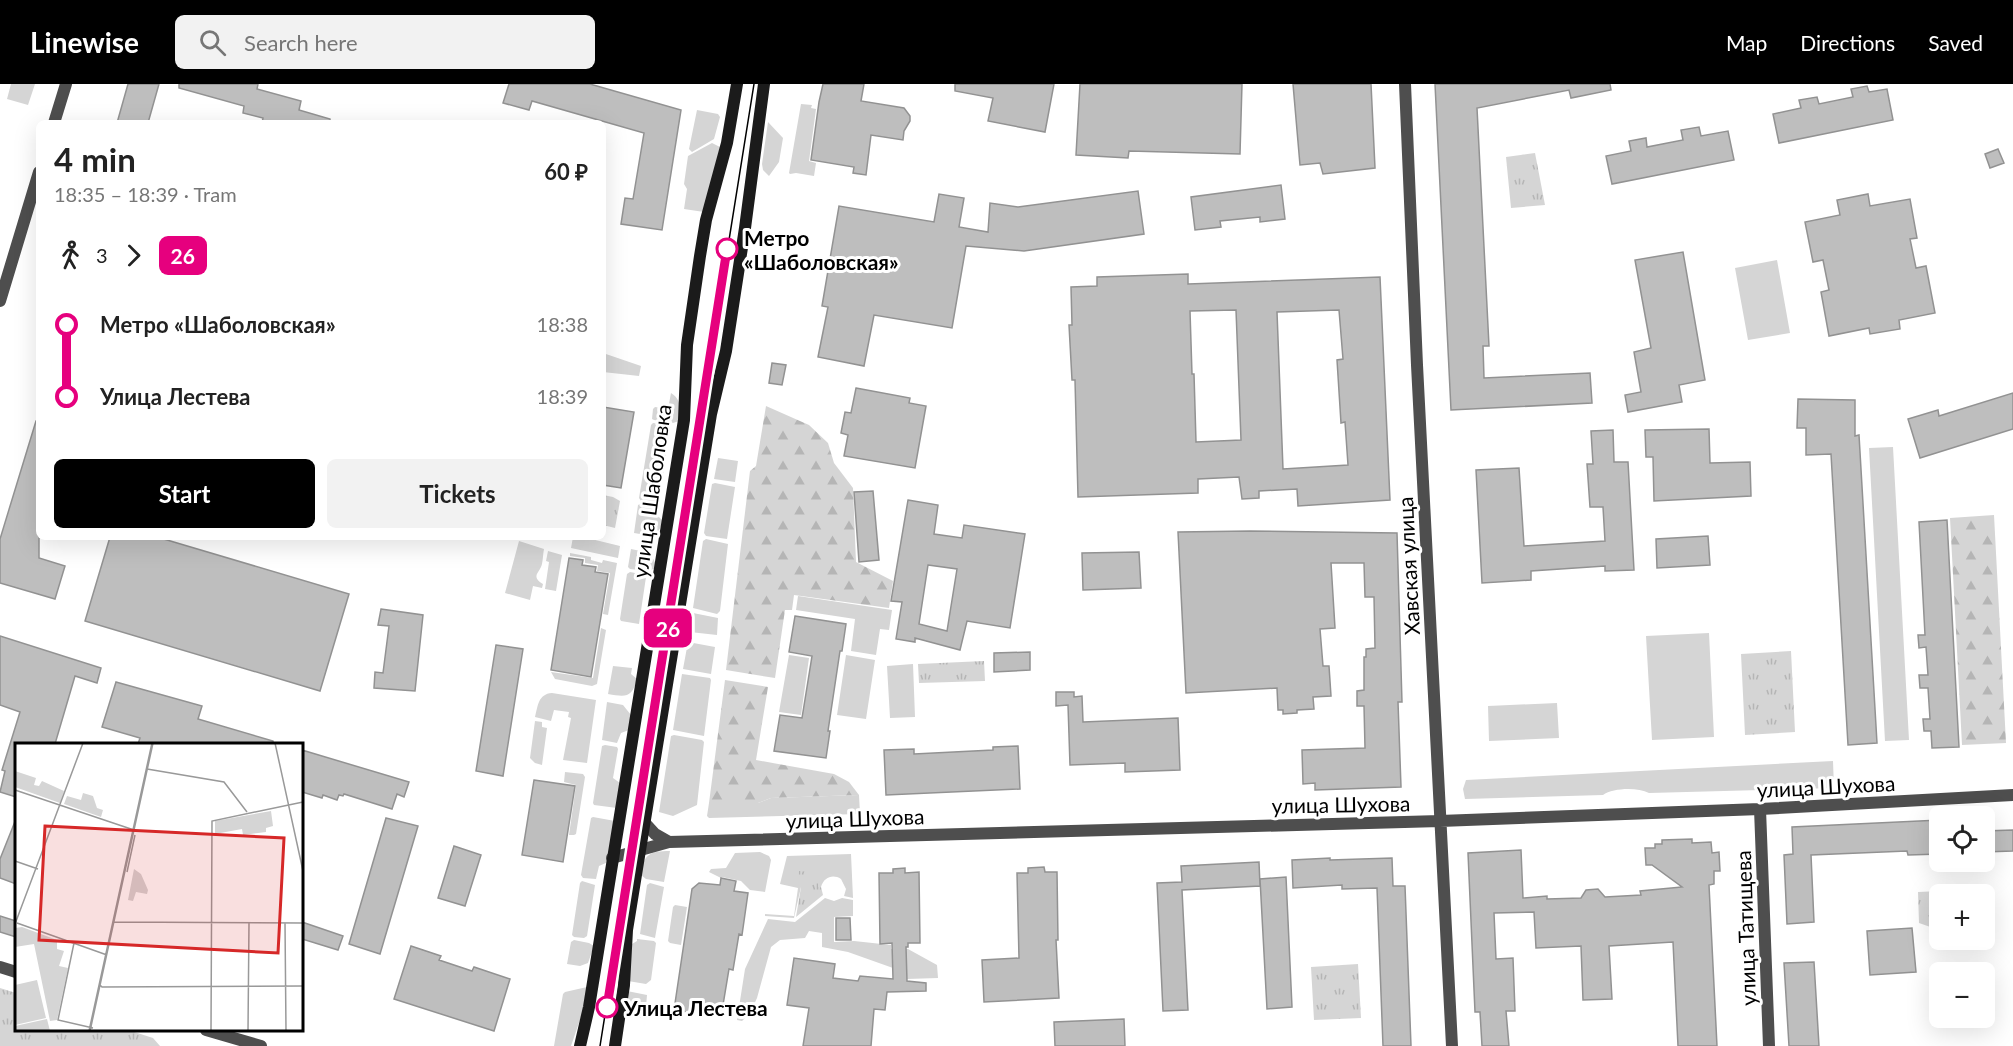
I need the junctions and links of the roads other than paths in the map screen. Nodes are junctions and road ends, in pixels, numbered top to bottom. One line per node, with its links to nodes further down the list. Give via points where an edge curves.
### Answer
1 (66, 84): 5 (street)
2 (737, 84): 14 (main road, улица Шаболовка, via 700,256 687,345 684,420)
3 (764, 84): 11 (main road, via 726,351 711,414)
4 (1405, 84): 10 (street, Хавская улица)
5 (55, 120)
6 (36, 182): 7 (street)
7 (0, 301)
8 (2013, 795): 9 (street, улица Шухова)
9 (1760, 809): 10 (street, улица Шухова); 22 (street, улица Татищева)
10 (1440, 821): 12 (street, улица Шухова); 21 (street, Хавская улица)
11 (644, 822): 12 (street); 13 (main road)
12 (669, 842): 13 (street, улица Шухова)
13 (640, 850): 14 (street, улица Шухова); 20 (main road)
14 (612, 858): 19 (main road, улица Шаболовка, via 590,1007)
15 (0, 967): 16 (street)
16 (15, 972)
17 (212, 1031): 18 (street)
18 (261, 1046)
19 (580, 1046)
20 (615, 1046)
21 (1452, 1046)
22 (1769, 1046)

